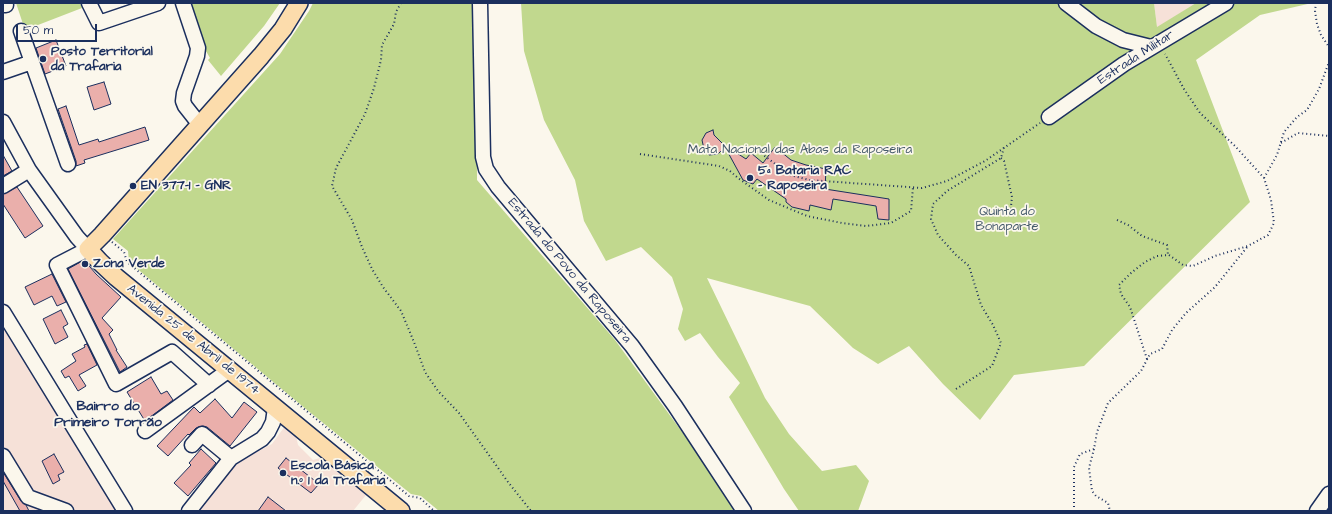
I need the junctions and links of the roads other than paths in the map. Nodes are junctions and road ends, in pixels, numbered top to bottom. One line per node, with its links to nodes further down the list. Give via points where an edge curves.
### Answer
1 (89, 3): 2 (street, via 99,23)
2 (158, 3)
3 (182, 3): 14 (street, via 198,48 198,56 183,101)
4 (299, 3): 14 (main road, via 283,29)
5 (480, 3): 32 (street, Estrada do Povo da Raposeira, via 483,157 486,169 498,187 632,346)
6 (1066, 3): 9 (street, via 1096,26 1123,40)
7 (1226, 3): 9 (street, Estrada Militar)
8 (21, 31): 10 (street)
9 (1155, 44): 12 (street, Estrada Militar)
10 (32, 62): 11 (street); 15 (street)
11 (3, 72)
12 (1049, 117)
13 (3, 122): 16 (street, Avenida 25 de Abril de 1974)
14 (200, 125): 18 (main road)
15 (68, 164)
16 (28, 170): 17 (street); 18 (street, Avenida 25 de Abril de 1974)
17 (3, 186)
18 (88, 249): 20 (main road, Avenida 25 de Abril de 1974, via 116,277); 21 (street, via 57,265 116,384 172,352)
19 (3, 312): 29 (street)
20 (229, 370): 21 (street); 22 (main road, Avenida 25 de Abril de 1974)
21 (209, 385): 23 (street)
22 (275, 408): 26 (street, via 273,422 262,439); 31 (main road, Avenida 25 de Abril de 1974)
23 (145, 431)
24 (192, 445): 26 (street, via 202,434)
25 (3, 456): 28 (street, via 28,497)
26 (231, 458): 30 (street)
27 (1329, 494): 33 (street)
28 (66, 511)
29 (124, 511)
30 (189, 511)
31 (401, 511)
32 (744, 511)
33 (1317, 511)

